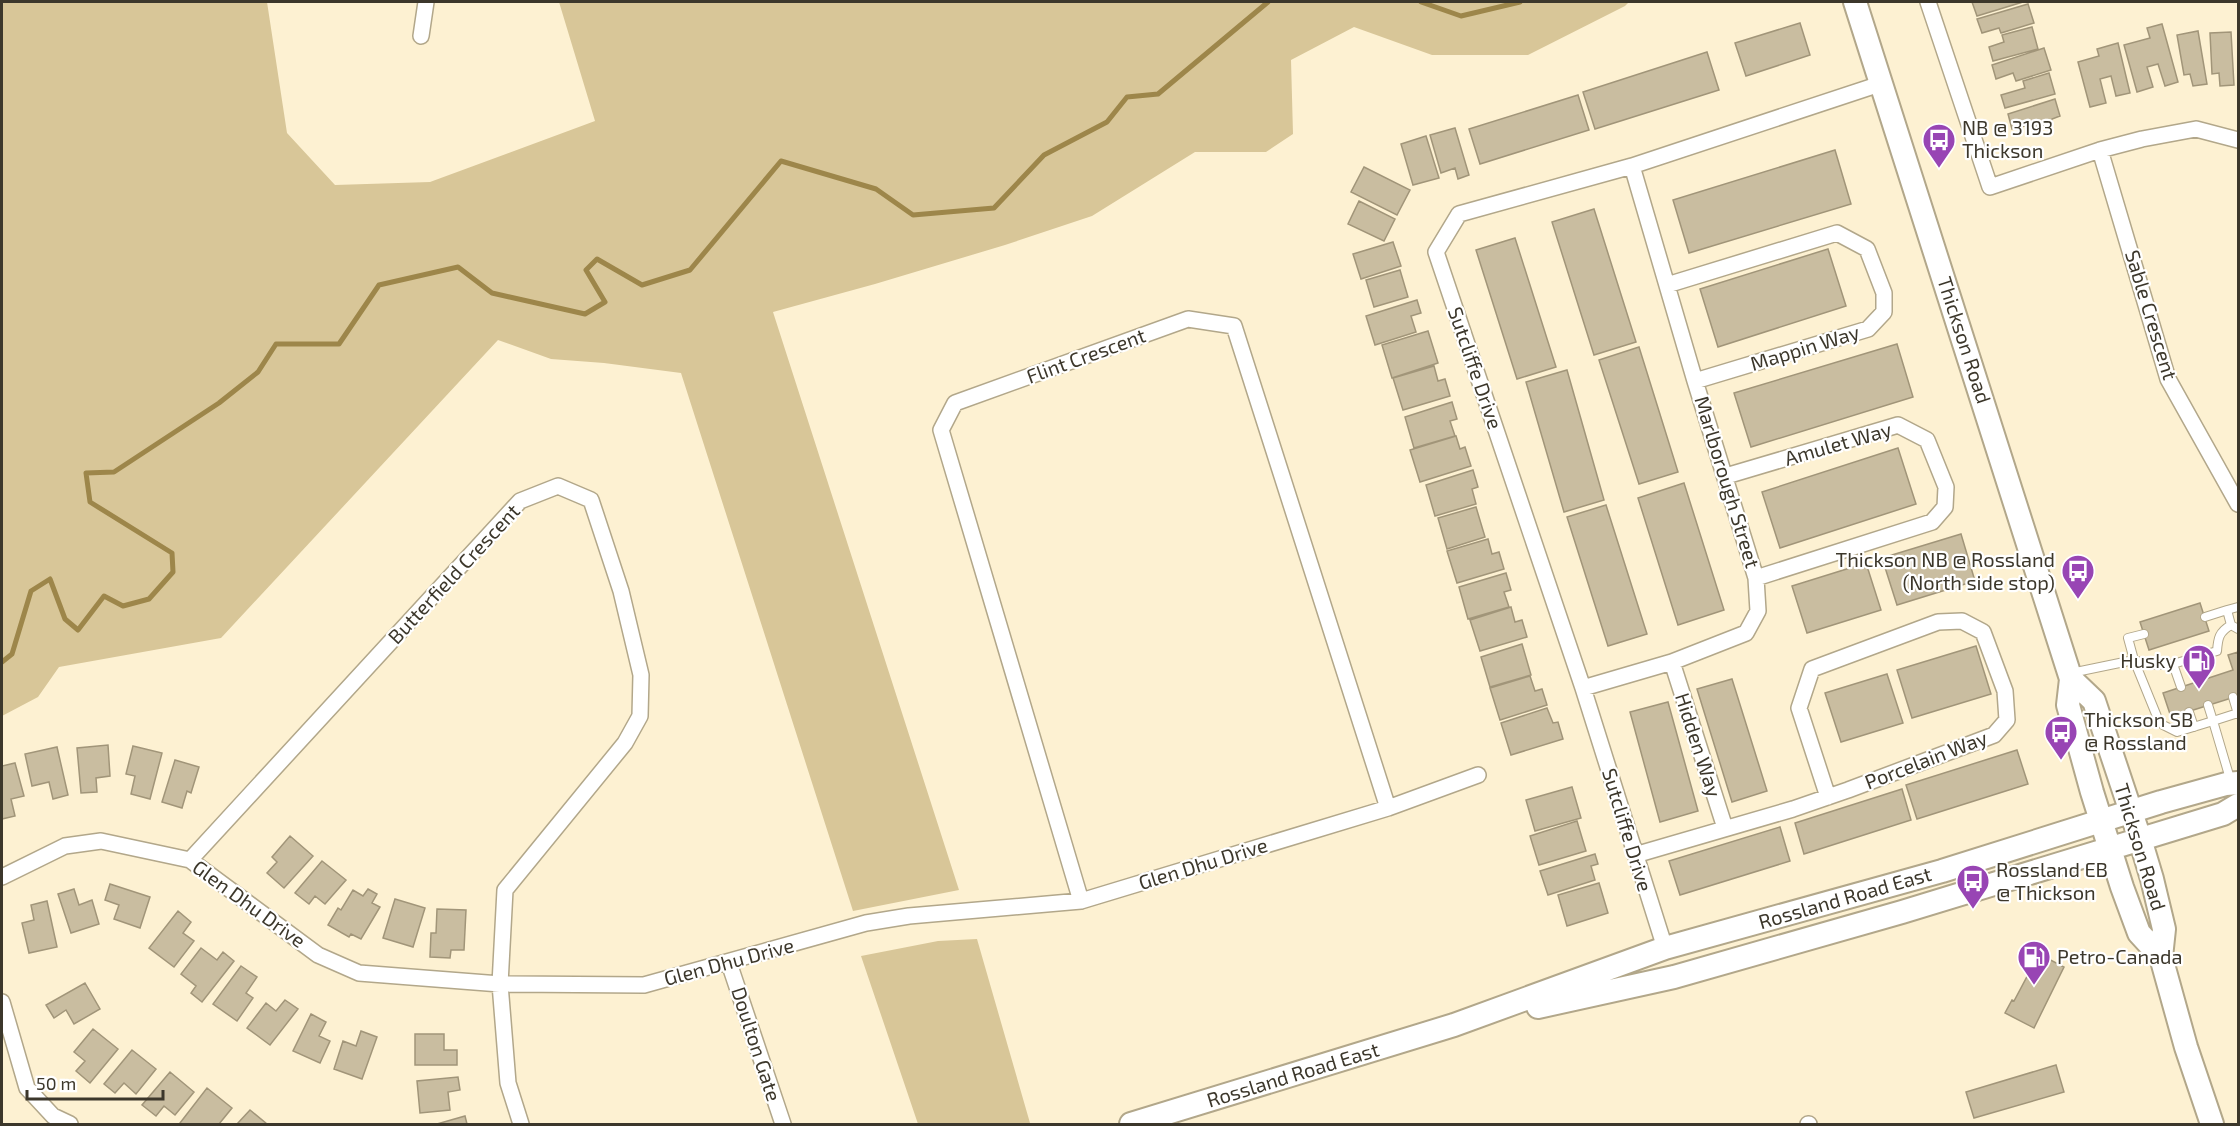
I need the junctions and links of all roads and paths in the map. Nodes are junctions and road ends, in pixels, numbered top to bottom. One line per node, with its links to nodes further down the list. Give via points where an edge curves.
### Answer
1 (426, 2): 4 (street)
2 (1855, 2): 5 (main road, Thickson Road)
3 (1928, 2): 7 (street, via 1990,187)
4 (421, 36)
5 (1883, 83): 8 (street, Sutcliffe Drive); 23 (main road, Thickson Road)
6 (2238, 140): 7 (street, via 2196,129)
7 (2100, 150): 12 (street, Sable Crescent, via 2168,379)
8 (1632, 166): 9 (street, Marlborough Street); 26 (street, Sutcliffe Drive, via 1459,214 1436,252)
9 (1667, 285): 10 (street, Marlborough Street); 10 (street, Mappin Way, via 1837,233 1867,249 1884,293 1884,312 1868,329)
10 (1695, 381): 11 (street, Marlborough Street)
11 (1726, 476): 13 (street, Marlborough Street); 13 (street, Amulet Way, via 1898,425 1926,440 1946,487 1945,507 1932,522)
12 (2238, 504)
13 (1756, 578): 21 (street, Marlborough Street, via 1758,611 1746,633)
14 (2238, 607): 15 (lane)
15 (2227, 610): 16 (lane); 17 (lane)
16 (2205, 616)
17 (2235, 627): 19 (lane, via 2219,635 2217,651)
18 (2144, 634): 20 (lane, via 2128,638)
19 (2193, 658): 22 (lane); 24 (lane)
20 (2134, 660): 22 (lane, via 2153,665); 23 (lane); 32 (lane, via 2163,725 2176,732)
21 (1672, 662): 26 (street, Marlborough Street); 39 (street, Hidden Way)
22 (2174, 664): 25 (lane)
23 (2070, 676): 37 (main road, Thickson Road, via 2094,701); 38 (main road, Thickson Road, via 2068,705)
24 (2200, 680)
25 (2181, 687)
26 (1583, 688): 42 (street, Sutcliffe Drive)
27 (2233, 698): 30 (lane)
28 (2208, 705): 31 (lane)
29 (2188, 712): 32 (lane)
30 (2238, 714): 31 (lane)
31 (2213, 721): 32 (lane); 34 (lane)
32 (2194, 727)
33 (1479, 775): 36 (street, Glen Dhu Drive)
34 (2236, 791): 37 (main road, Rossland Road East); 40 (main road, Rossland Road East, via 2223,814)
35 (1828, 797): 35 (street, Porcelain Way, via 1994,735 2007,720 2005,691 1983,632 1962,621 1938,622 1812,669 1798,708); 39 (street, Porcelain Way)
36 (1388, 808): 45 (street, Glen Dhu Drive); 45 (street, Flint Crescent, via 1234,326 1188,319 955,403 940,430)
37 (2131, 812): 38 (main road, Rossland Road East); 40 (main road, Thickson Road)
38 (2101, 821): 41 (main road, Thickson Road); 46 (main road, Rossland Road East, via 1942,871)
39 (1725, 828): 42 (street, Porcelain Way)
40 (2140, 839): 41 (main road, Rossland Road East); 47 (main road, Thickson Road, via 2164,928)
41 (2109, 848): 47 (main road, Thickson Road, via 2139,933); 51 (main road, Rossland Road East, via 1674,976)
42 (1635, 855): 46 (street, Sutcliffe Drive)
43 (190, 860): 44 (street, Glen Dhu Drive, via 101,841 65,846); 49 (street, Glen Dhu Drive, via 318,955 359,973); 49 (street, Butterfield Crescent, via 520,501 558,486 591,500 621,591 641,675 640,716 626,743 505,890)
44 (2, 877)
45 (1081, 901): 48 (street, Glen Dhu Drive, via 866,923)
46 (1665, 948): 51 (main road, Rossland Road East)
47 (2162, 957): 56 (main road, Thickson Road)
48 (729, 963): 49 (street, Glen Dhu Drive, via 644,985); 54 (street, Doulton Gate)
49 (500, 984): 53 (street, via 508,1083)
50 (2, 1002): 52 (street, via 27,1088 53,1116)
51 (1454, 1025): 55 (main road, Rossland Road East)
52 (70, 1125)
53 (521, 1125)
54 (783, 1125)
55 (1131, 1125)
56 (2212, 1125)

